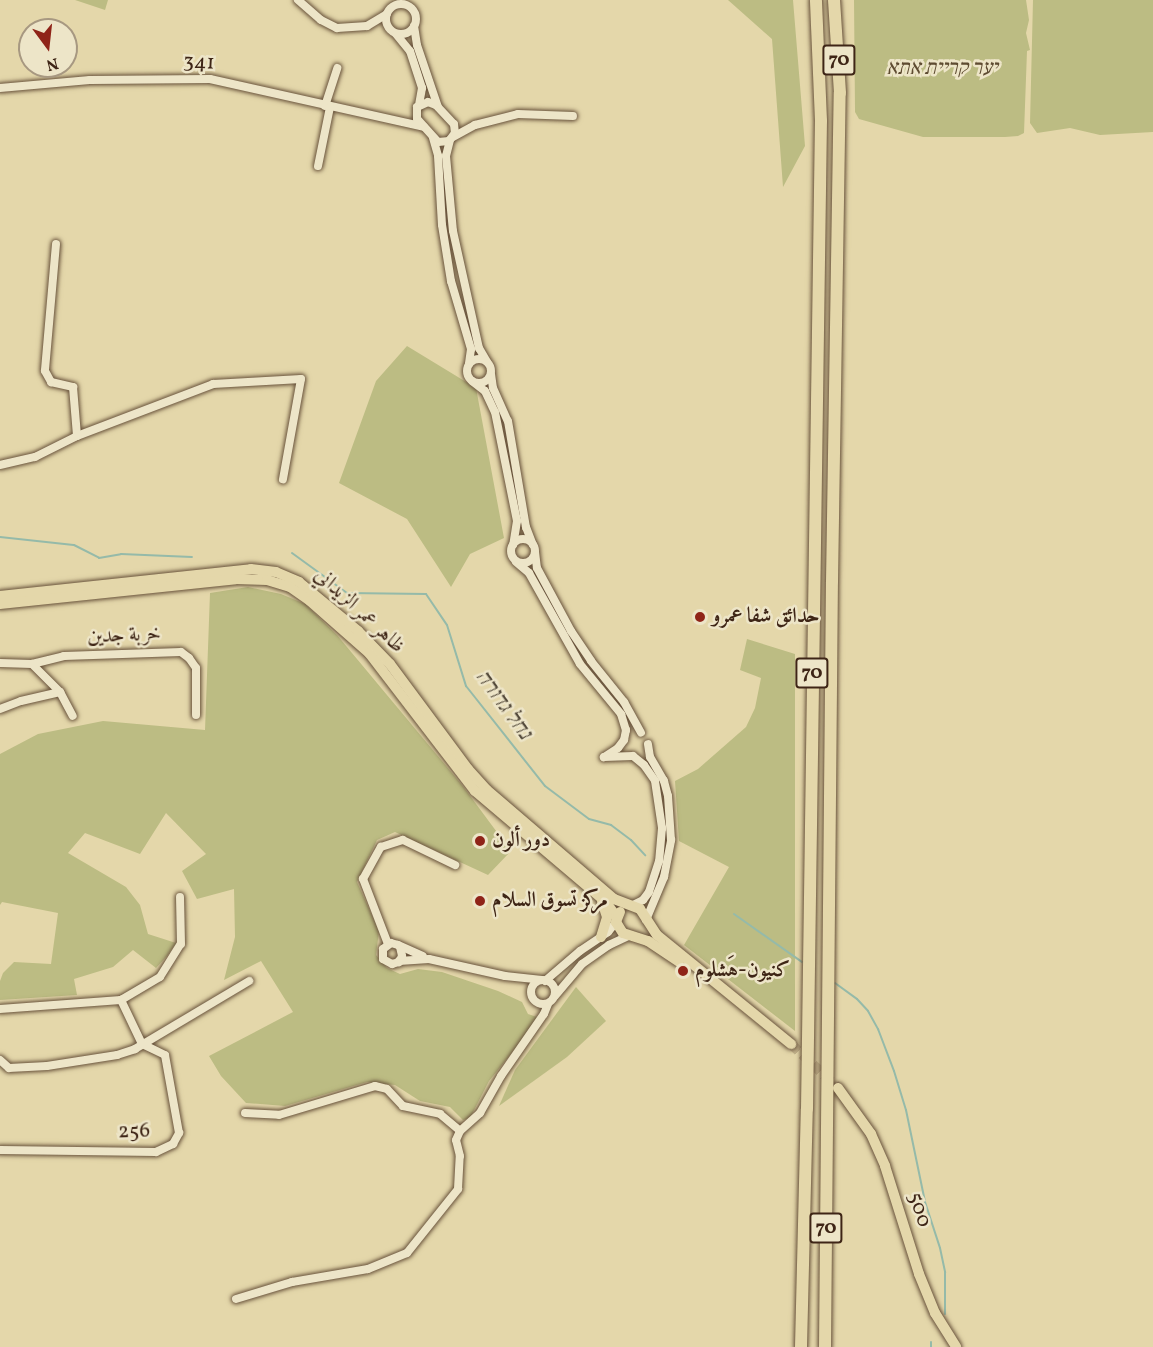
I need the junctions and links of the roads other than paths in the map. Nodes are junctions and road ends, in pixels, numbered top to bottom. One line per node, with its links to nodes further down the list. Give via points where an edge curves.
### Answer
1 (298, 0): 8 (street, via 321,20 338,28)
2 (411, 0): 7 (street)
3 (814, 0): 77 (highway, 70, via 820,56)
4 (834, 0): 19 (highway, 70)
5 (840, 0): 19 (highway)
6 (391, 7): 7 (street, via 405,5); 8 (street); 10 (street, via 387,24)
7 (413, 10): 9 (street)
8 (367, 26): 10 (street)
9 (414, 26): 10 (street, via 406,33); 14 (street)
10 (394, 32): 15 (street, via 410,51 422,88)
11 (337, 68): 13 (street)
12 (0, 88): 13 (street, 341, via 90,80 210,79)
13 (327, 106): 17 (street, 341); 24 (street)
14 (438, 107): 15 (street, via 430,102); 18 (street)
15 (418, 108): 17 (street); 21 (street, via 417,119)
16 (573, 116): 20 (street, via 518,114)
17 (393, 120): 21 (street, 341)
18 (450, 120): 20 (street); 23 (street, via 454,127)
19 (839, 121): 78 (highway, 70)
20 (475, 125): 23 (street)
21 (424, 127): 22 (street)
22 (433, 138): 23 (street, via 440,143); 27 (street, via 445,244 451,281 471,349)
23 (452, 139): 26 (street, via 446,156 453,231 479,348)
24 (318, 166)
25 (56, 244): 30 (street, via 45,371 51,382 73,387)
26 (487, 362): 27 (street, via 477,358); 28 (street)
27 (469, 364): 29 (street, via 467,375)
28 (491, 374): 29 (street, via 484,382); 34 (street, via 508,421 526,527)
29 (472, 381): 33 (street, via 485,391 495,412 517,521)
30 (77, 436): 31 (street, via 35,457); 32 (street, via 213,384 302,379)
31 (0, 465)
32 (283, 479)
33 (513, 544): 34 (street, via 521,539); 35 (street, via 511,555)
34 (534, 548): 35 (street, via 528,563); 44 (street, via 537,568 571,631 624,702)
35 (516, 562): 45 (street, via 529,573 580,664 618,709 625,725)
36 (0, 596): 51 (main road, ظاهر عمر الزيداني, via 237,570 287,575 368,640 487,790 614,898)
37 (0, 604): 49 (main road, ظاهر عمر الزيداني, via 226,579 267,580 290,587 369,653 475,791)
38 (0, 663): 39 (street, خربة جدين)
39 (32, 663): 40 (street); 42 (street, خربة جدين, via 64,656 181,652 196,668)
40 (60, 692): 41 (street); 43 (street)
41 (0, 709)
42 (196, 715)
43 (73, 716)
44 (641, 733): 45 (street, via 630,733); 46 (street)
45 (624, 740): 47 (street, via 626,751); 47 (street, via 604,757)
46 (648, 744): 47 (street, via 644,753); 53 (street, via 668,796 671,840 664,877)
47 (633, 756): 51 (street, via 655,781 662,839 649,892)
48 (455, 865): 56 (street, via 403,840 381,847 363,879)
49 (599, 896): 52 (main road, ظاهر عمر الزيداني); 55 (main road, via 607,917)
50 (180, 897): 65 (street, via 181,944 160,977)
51 (631, 906): 52 (main road, via 622,910); 53 (main road, via 640,909)
52 (617, 920): 54 (main road, via 620,930); 55 (street)
53 (646, 920): 54 (main road, via 644,928); 67 (main road, via 657,935)
54 (631, 936): 64 (street, via 609,945 582,964); 67 (main road, via 653,943)
55 (601, 937): 61 (street)
56 (388, 944): 57 (street); 59 (street, via 382,952 383,959 392,964)
57 (400, 947): 58 (street); 59 (street)
58 (429, 959): 59 (street); 60 (street)
59 (399, 961)
60 (505, 976): 61 (street); 63 (street)
61 (544, 980): 63 (street, via 533,986); 64 (street, via 553,986)
62 (249, 981): 69 (street)
63 (531, 992): 66 (street, via 536,1003)
64 (555, 996): 66 (street)
65 (121, 1000): 68 (street); 69 (street)
66 (548, 1004): 74 (street, via 480,1113)
67 (746, 1008): 70 (main road)
68 (0, 1009)
69 (142, 1044): 71 (street, via 117,1055 47,1066 9,1068); 75 (street, 256, via 165,1055 179,1133 173,1144 156,1152)
70 (791, 1044)
71 (0, 1060)
72 (838, 1088): 79 (main road, 500, via 871,1134 919,1274 935,1313)
73 (245, 1113): 74 (street, via 279,1115 375,1086 387,1089 403,1106 440,1114)
74 (460, 1131): 76 (street, via 456,1140 460,1156 459,1189 407,1253 368,1269 292,1282)
75 (0, 1150)
76 (236, 1299)
77 (801, 1347)
78 (825, 1347)
79 (956, 1347)

